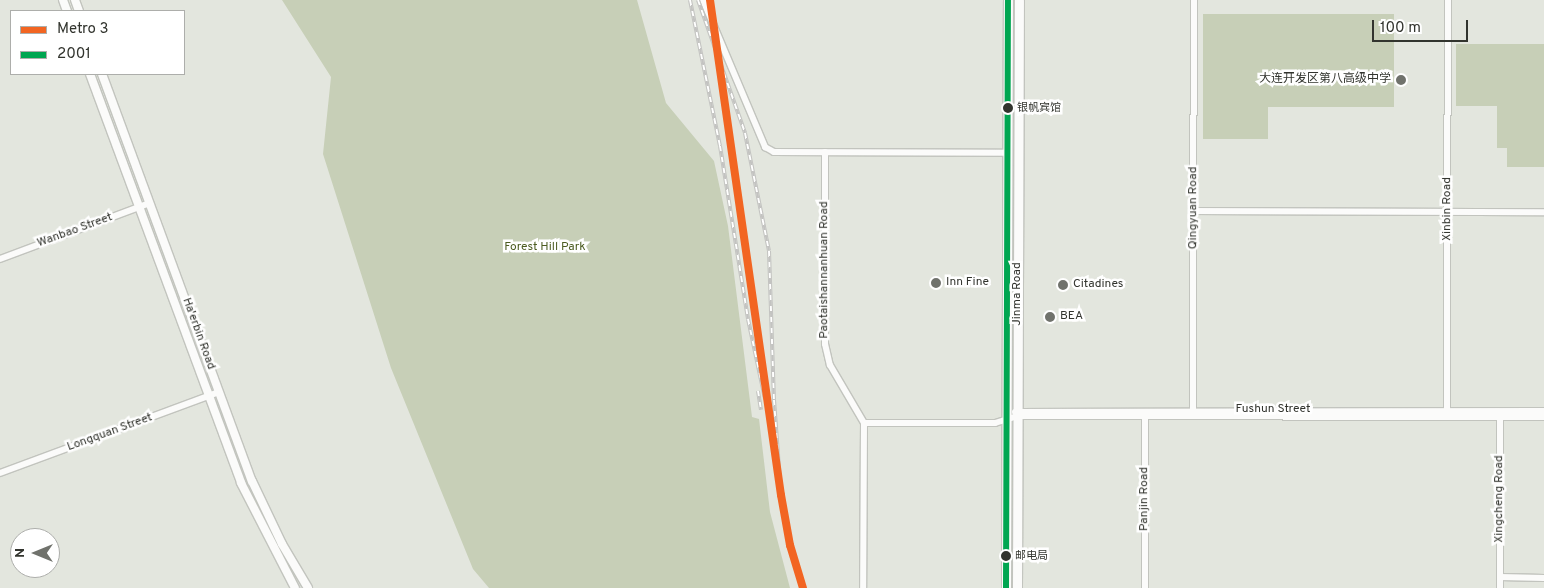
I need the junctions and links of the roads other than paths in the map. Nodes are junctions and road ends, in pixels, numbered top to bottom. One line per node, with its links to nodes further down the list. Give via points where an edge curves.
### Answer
1 (703, 0): 8 (street, via 765,147 774,152)
2 (1008, 0): 9 (main road, Jinma Road)
3 (1019, 0): 19 (main road, Jinma Road)
4 (1194, 0): 12 (street, Qingyuan Road)
5 (1448, 0): 13 (street, Xinbin Road)
6 (90, 75): 11 (street, Ha'erbin Road)
7 (102, 75): 10 (street, Ha'erbin Road)
8 (825, 152): 9 (street); 26 (street, Paotaishannanhuan Road, via 825,344 830,365)
9 (1007, 153): 25 (main road, Jinma Road)
10 (150, 203): 11 (street, Wanbao Street); 16 (street, Ha'erbin Road)
11 (139, 207): 15 (street, Wanbao Street); 17 (street, Ha'erbin Road)
12 (1194, 211): 13 (street); 21 (street, Qingyuan Road)
13 (1448, 212): 14 (street); 22 (street, Xinbin Road)
14 (1544, 212)
15 (0, 259)
16 (219, 392): 17 (street, Longquan Street); 31 (street, Ha'erbin Road, via 268,516)
17 (209, 396): 27 (street, Longquan Street); 30 (street, Ha'erbin Road, via 257,520)
18 (1544, 411): 23 (street, Fushun Street)
19 (1018, 413): 20 (street, Fushun Street); 25 (street, Fushun Street); 34 (main road, Jinma Road)
20 (1145, 413): 21 (street, Fushun Street); 35 (street, Panjin Road)
21 (1193, 413): 22 (street, Fushun Street)
22 (1447, 414): 23 (street, Fushun Street)
23 (1500, 414): 24 (street, Fushun Street); 28 (street, Xingcheng Road)
24 (1544, 417)
25 (1006, 419): 26 (street, Fushun Street, via 994,423); 33 (main road, Jinma Road)
26 (864, 423): 32 (street)
27 (0, 473)
28 (1500, 578): 29 (street); 36 (street, Xingcheng Road)
29 (1544, 578)
30 (295, 588)
31 (308, 588)
32 (863, 588)
33 (1006, 588)
34 (1018, 588)
35 (1145, 588)
36 (1500, 588)

